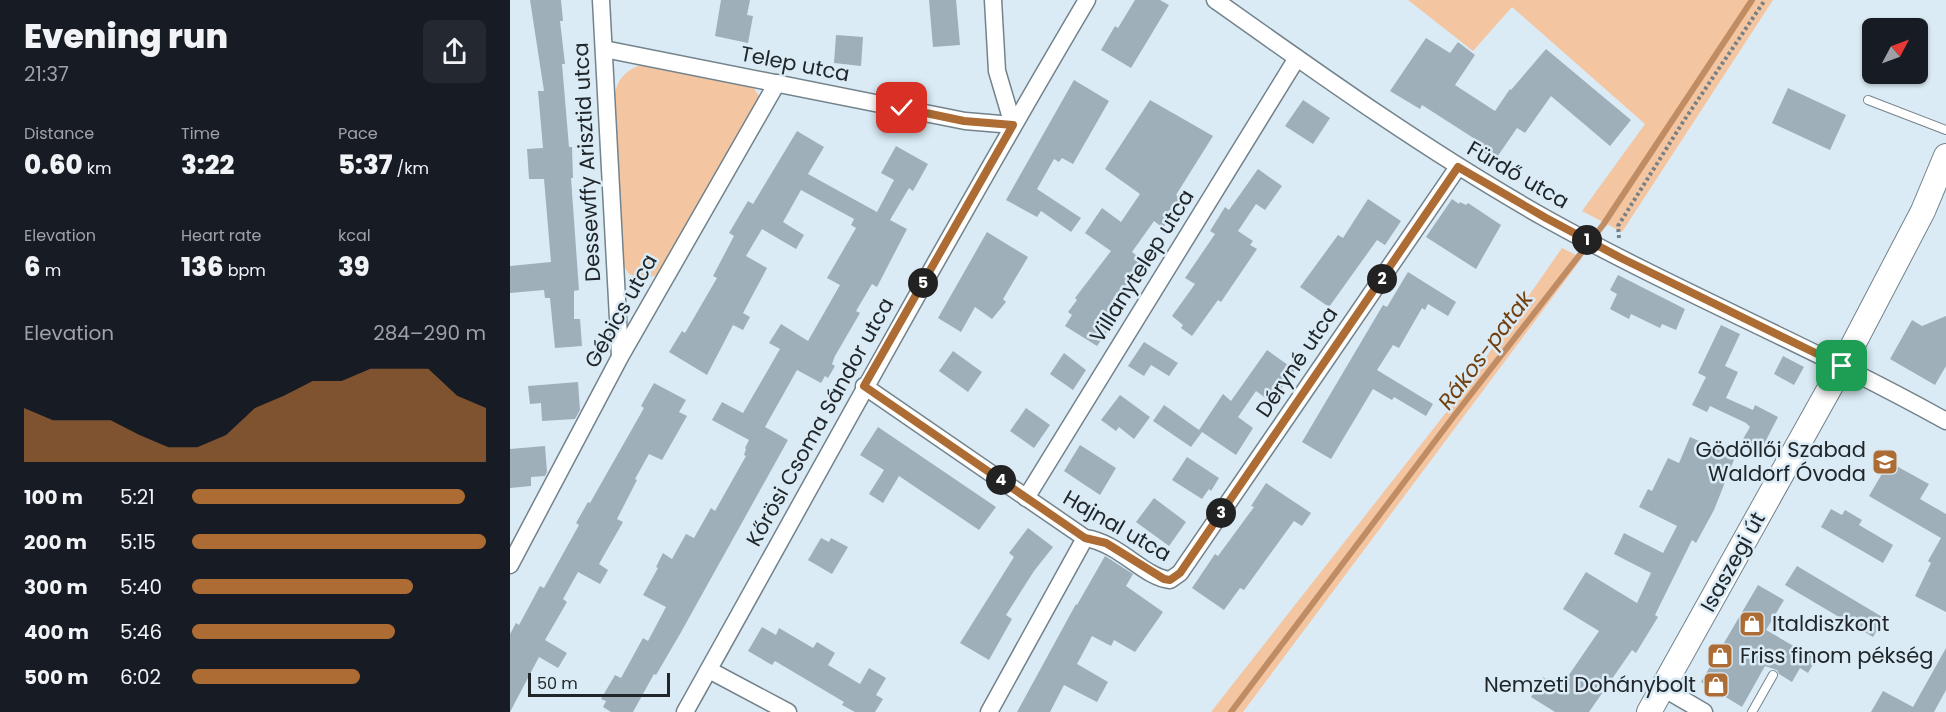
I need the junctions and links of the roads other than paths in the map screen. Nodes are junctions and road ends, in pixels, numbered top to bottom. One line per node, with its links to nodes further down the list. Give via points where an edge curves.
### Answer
1 (602, 0): 5 (street, Dessewffy Arisztid utca)
2 (993, 0): 9 (street, via 997,71)
3 (1087, 0): 9 (street, Kőrösi Csoma Sándor utca)
4 (1215, 0): 6 (street, Fürdő utca)
5 (604, 49): 7 (street, Telep utca); 13 (street, Dessewffy Arisztid utca)
6 (1297, 58): 12 (street, Fürdő utca); 17 (street, Villanytelep utca)
7 (777, 83): 9 (street, Telep utca, via 964,121); 13 (street, Gébics utca)
8 (1868, 100): 10 (lane)
9 (1013, 125): 15 (street, Kőrösi Csoma Sándor utca)
10 (1946, 130)
11 (1946, 156): 14 (main road, Isaszegi út, via 1923,211)
12 (1458, 167): 14 (street, Fürdő utca, via 1621,258); 20 (street, Déryné utca, via 1180,573)
13 (620, 357): 19 (street, Gébics utca)
14 (1842, 366): 16 (street, Fürdő utca); 23 (main road, Isaszegi út)
15 (864, 386): 17 (street, Hajnal utca); 21 (street, Kőrösi Csoma Sándor utca)
16 (1946, 421)
17 (1026, 498): 18 (street, Hajnal utca)
18 (1085, 538): 20 (street, Hajnal utca, via 1106,543); 26 (street)
19 (510, 565)
20 (1170, 580)
21 (709, 670): 24 (street, Kőrösi Csoma Sándor utca); 25 (street)
22 (1773, 675): 29 (lane)
23 (1663, 688): 27 (main road, Isaszegi út); 28 (street)
24 (685, 712)
25 (788, 712)
26 (989, 712)
27 (1649, 712)
28 (1704, 712)
29 (1752, 712)

